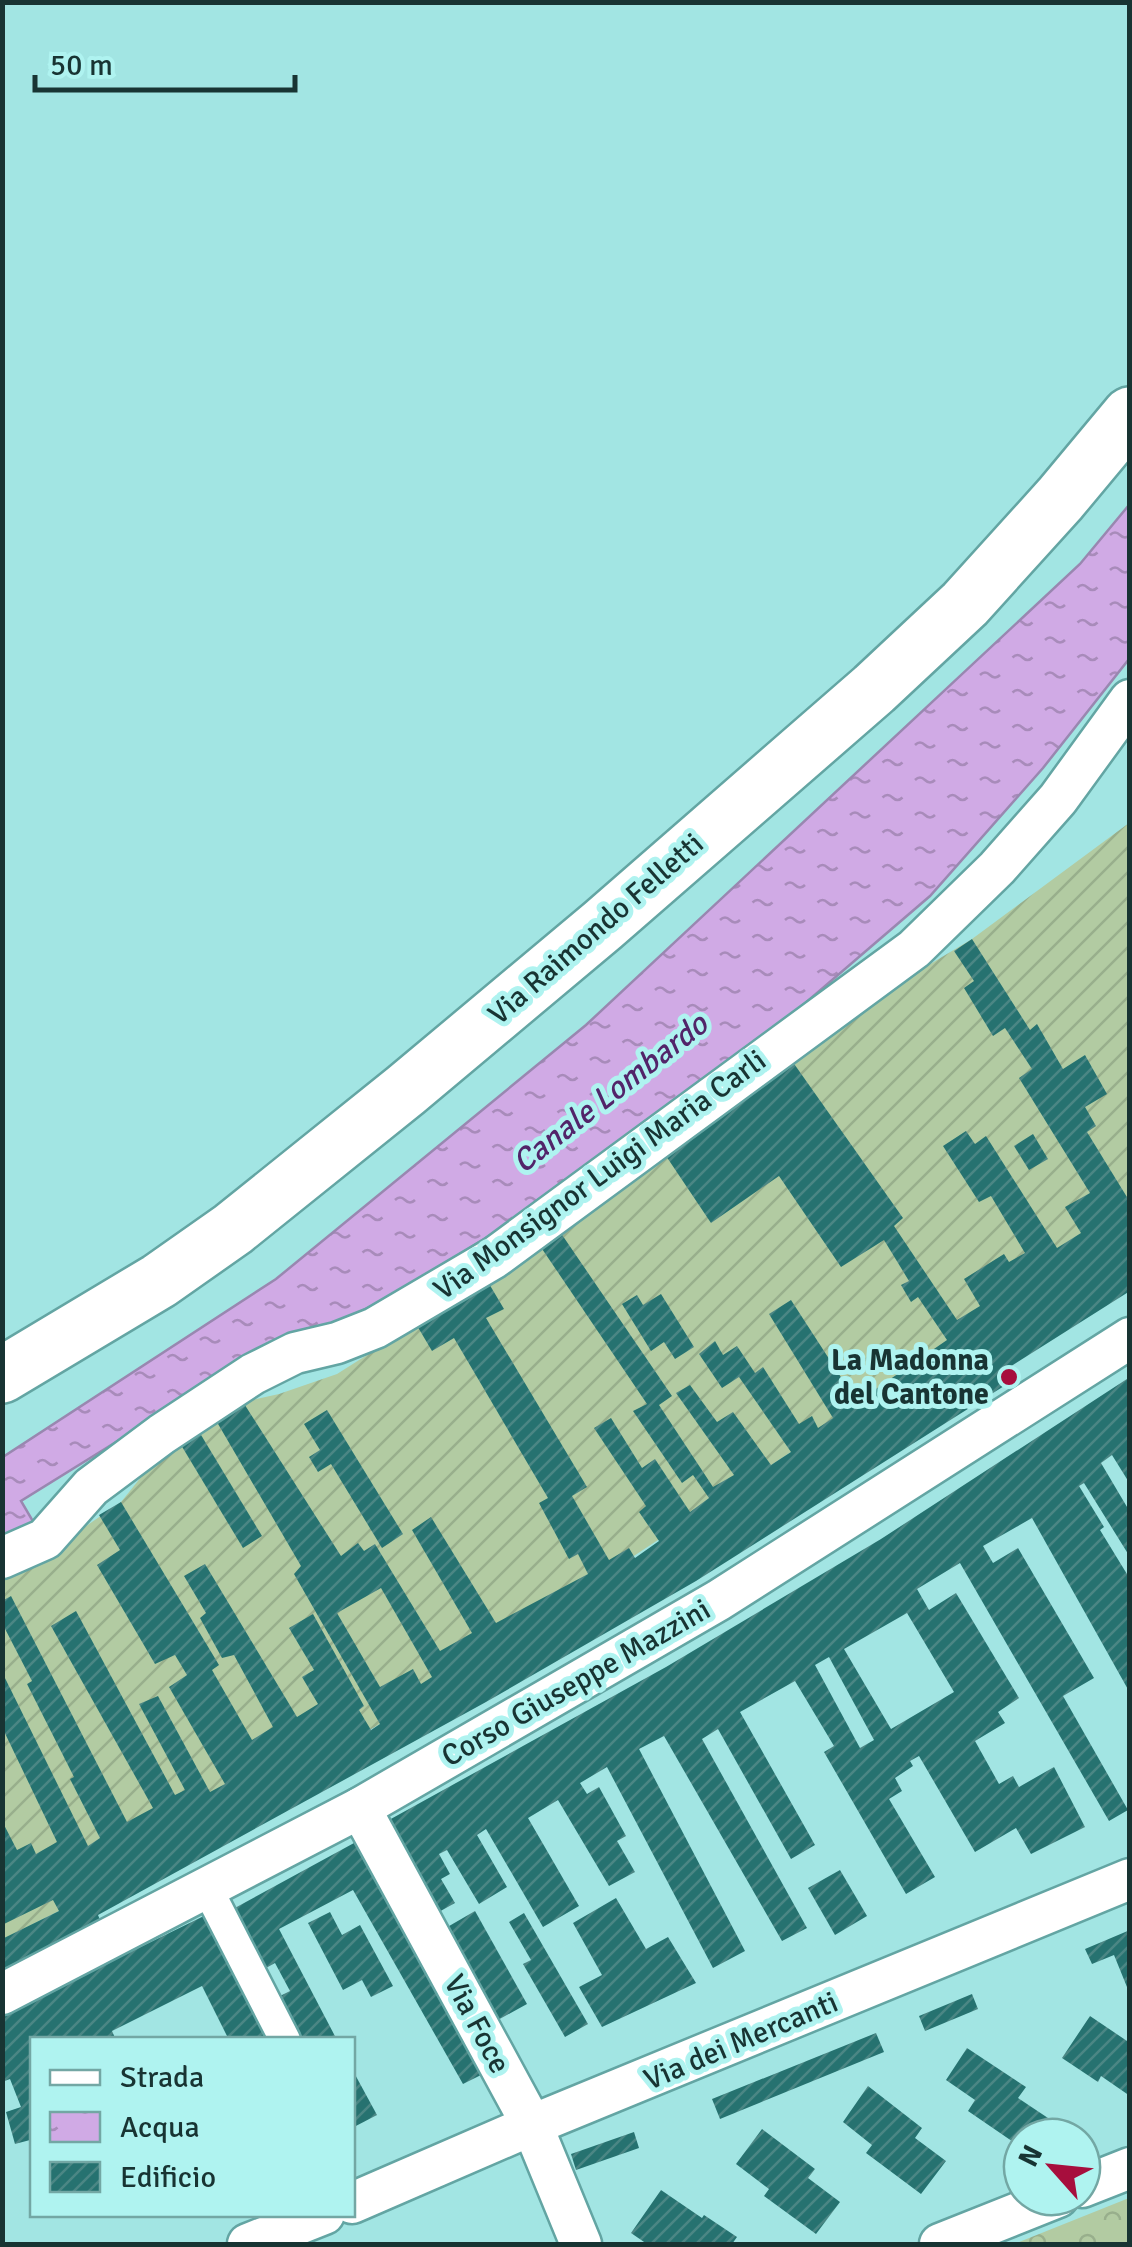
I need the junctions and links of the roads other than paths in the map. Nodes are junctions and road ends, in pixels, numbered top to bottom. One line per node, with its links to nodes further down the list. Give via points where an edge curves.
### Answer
1 (1130, 414): 4 (main road, Via Raimondo Felletti, via 965,604 603,925 233,1228)
2 (1130, 700): 5 (street, Via Monsignor Luigi Maria Carli, via 1058,799 914,949 494,1258 375,1328 253,1374 91,1487 46,1539)
3 (1130, 1338): 6 (street, Corso Giuseppe Mazzini, via 719,1600)
4 (2, 1375)
5 (2, 1558)
6 (360, 1808): 8 (street, Corso Giuseppe Mazzini); 11 (street, Via Foce)
7 (1130, 1879): 11 (street, Via dei Mercanti)
8 (207, 1888): 9 (street, Corso Giuseppe Mazzini); 10 (street)
9 (2, 1994)
10 (283, 2037)
11 (532, 2125): 14 (street, Via dei Mercanti); 18 (street, Via Foce)
12 (1130, 2168): 13 (street)
13 (1102, 2180)
14 (357, 2191)
15 (316, 2217): 17 (street)
16 (1008, 2217): 19 (street)
17 (248, 2244)
18 (581, 2244)
19 (940, 2244)

